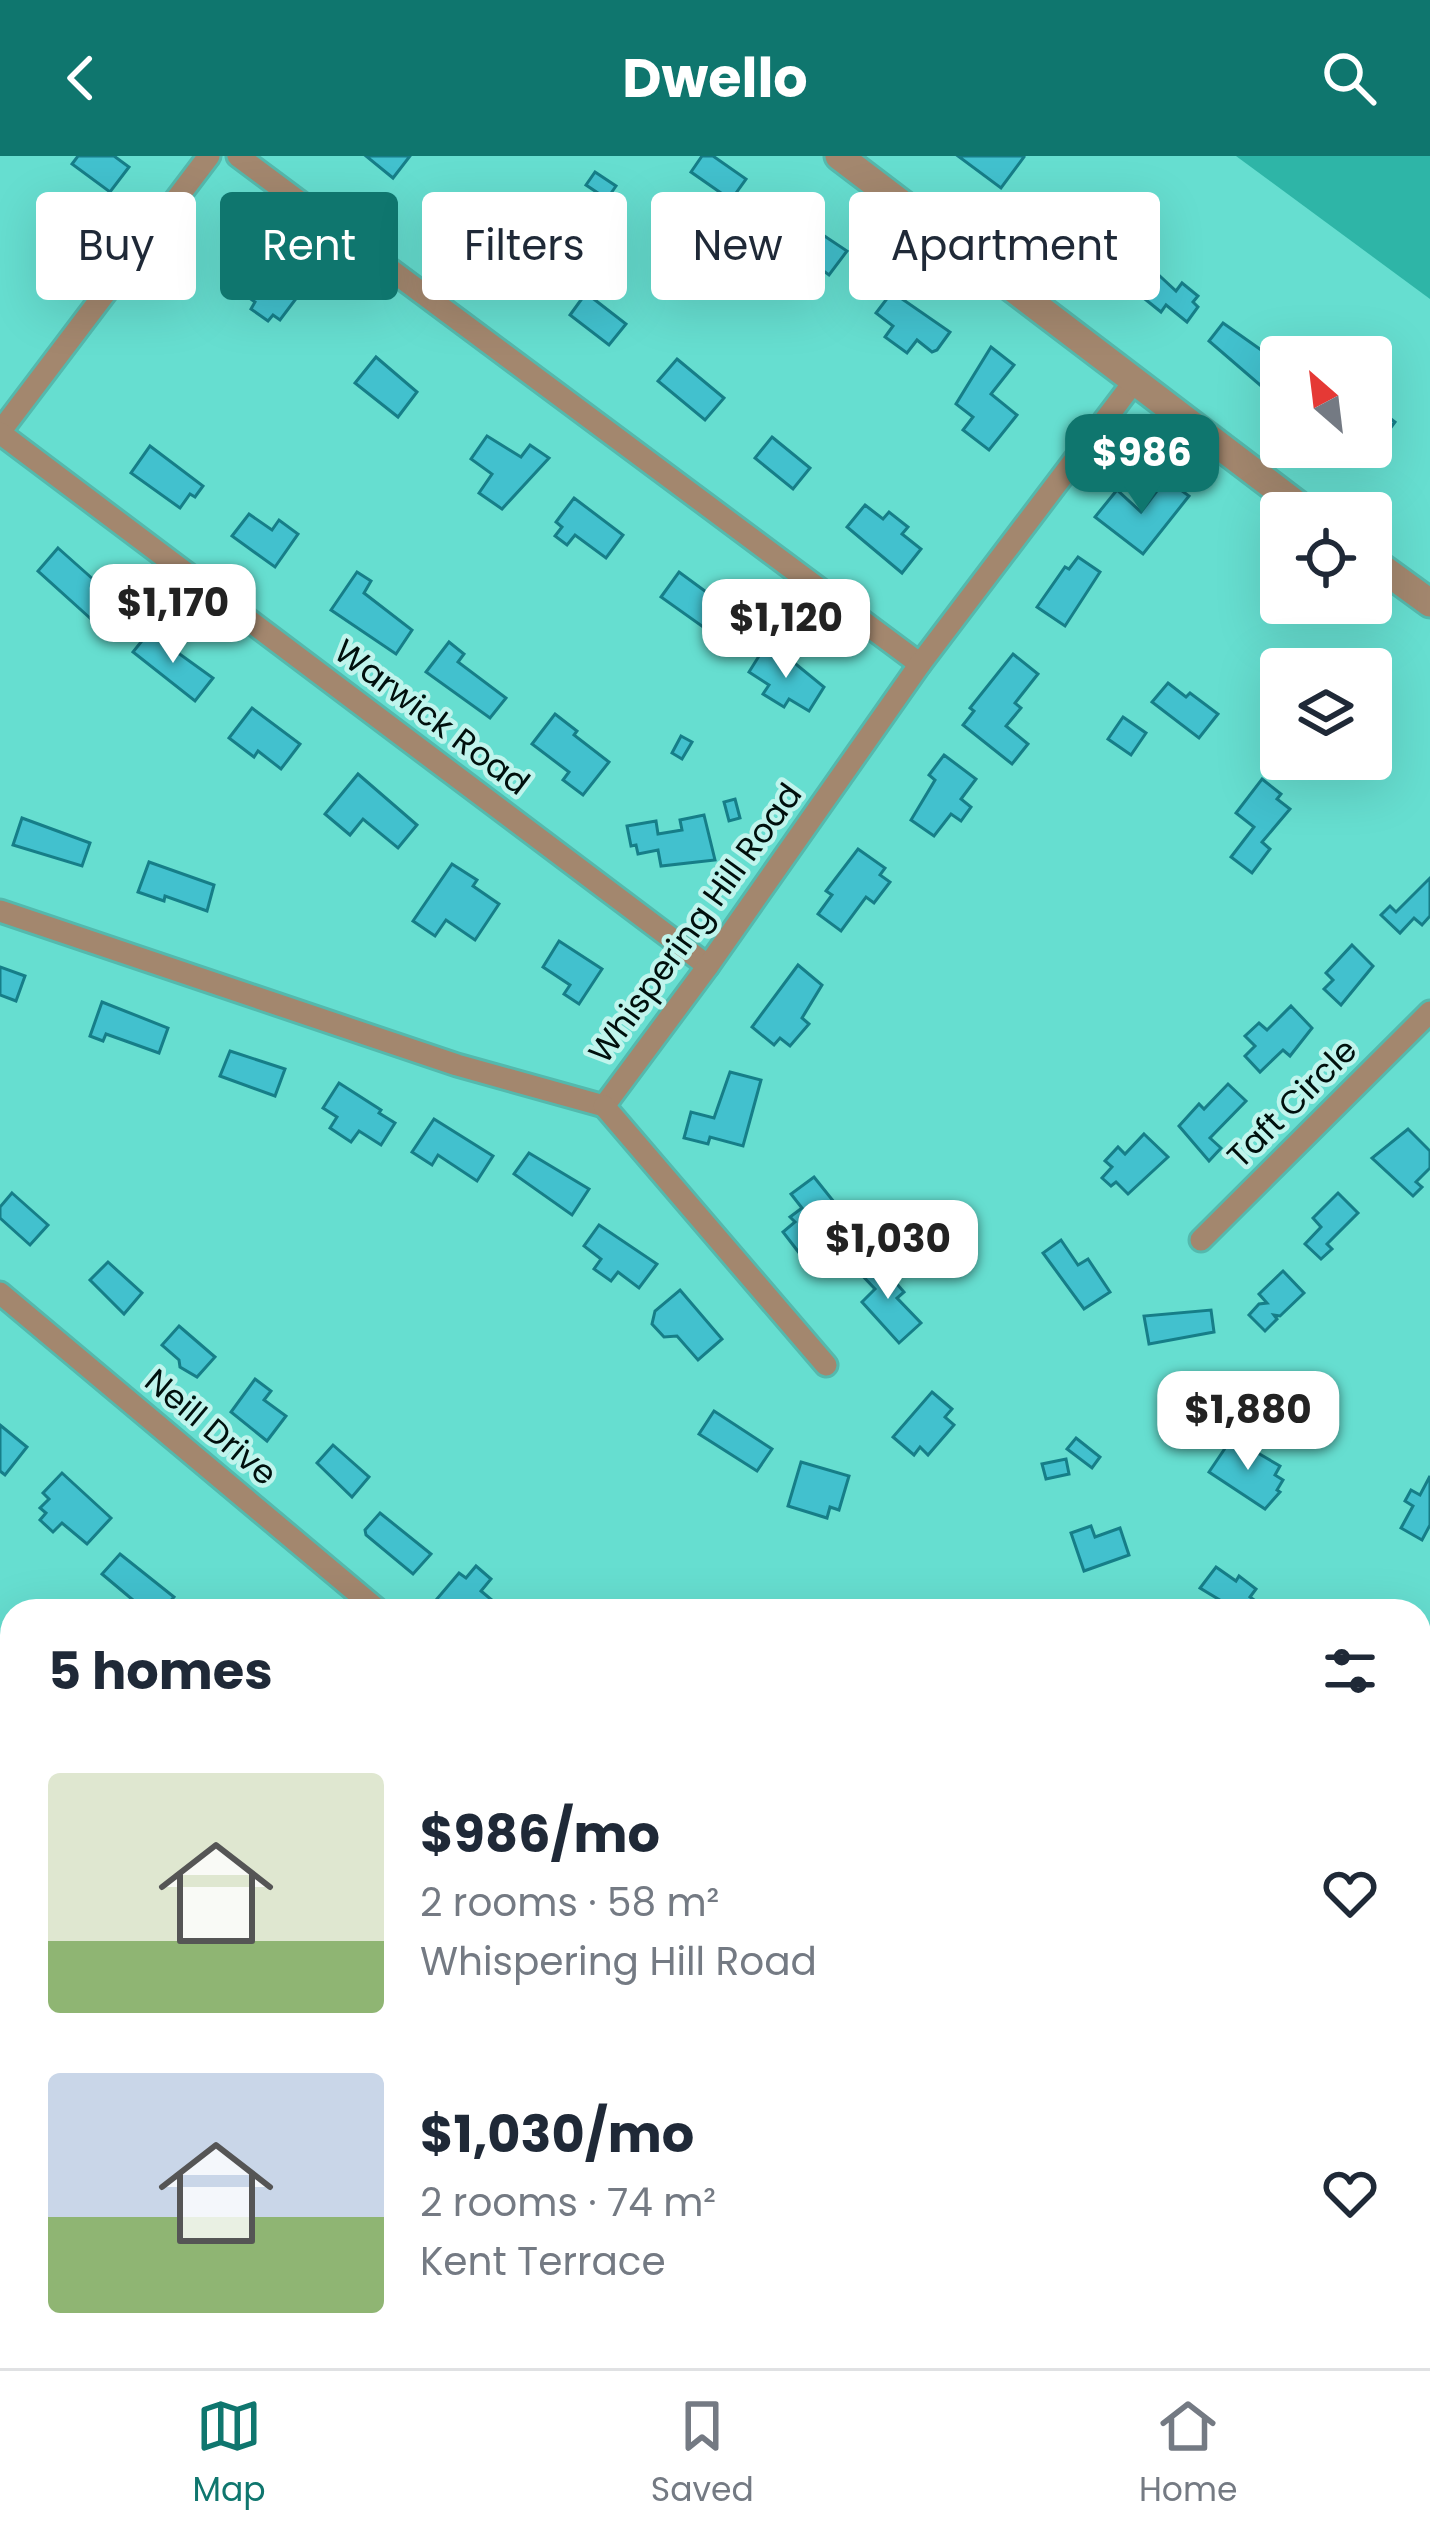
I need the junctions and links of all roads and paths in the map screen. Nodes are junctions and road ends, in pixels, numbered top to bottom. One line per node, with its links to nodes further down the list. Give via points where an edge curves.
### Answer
1 (209, 156): 5 (street)
2 (238, 156): 9 (street)
3 (839, 156): 4 (street)
4 (1133, 383): 6 (street); 9 (street, Whispering Hill Road)
5 (0, 433): 11 (street, Warwick Road)
6 (1280, 492)
7 (1392, 575): 8 (street)
8 (1430, 603)
9 (920, 664): 11 (street, Whispering Hill Road)
10 (0, 910): 13 (street, Whispering Hill Road, via 457,1065)
11 (708, 966): 13 (street, Whispering Hill Road)
12 (1430, 1012): 14 (street, Taft Circle)
13 (604, 1106): 16 (street)
14 (1201, 1240)
15 (0, 1293): 17 (street, Neill Drive)
16 (826, 1365)
17 (366, 1599)

